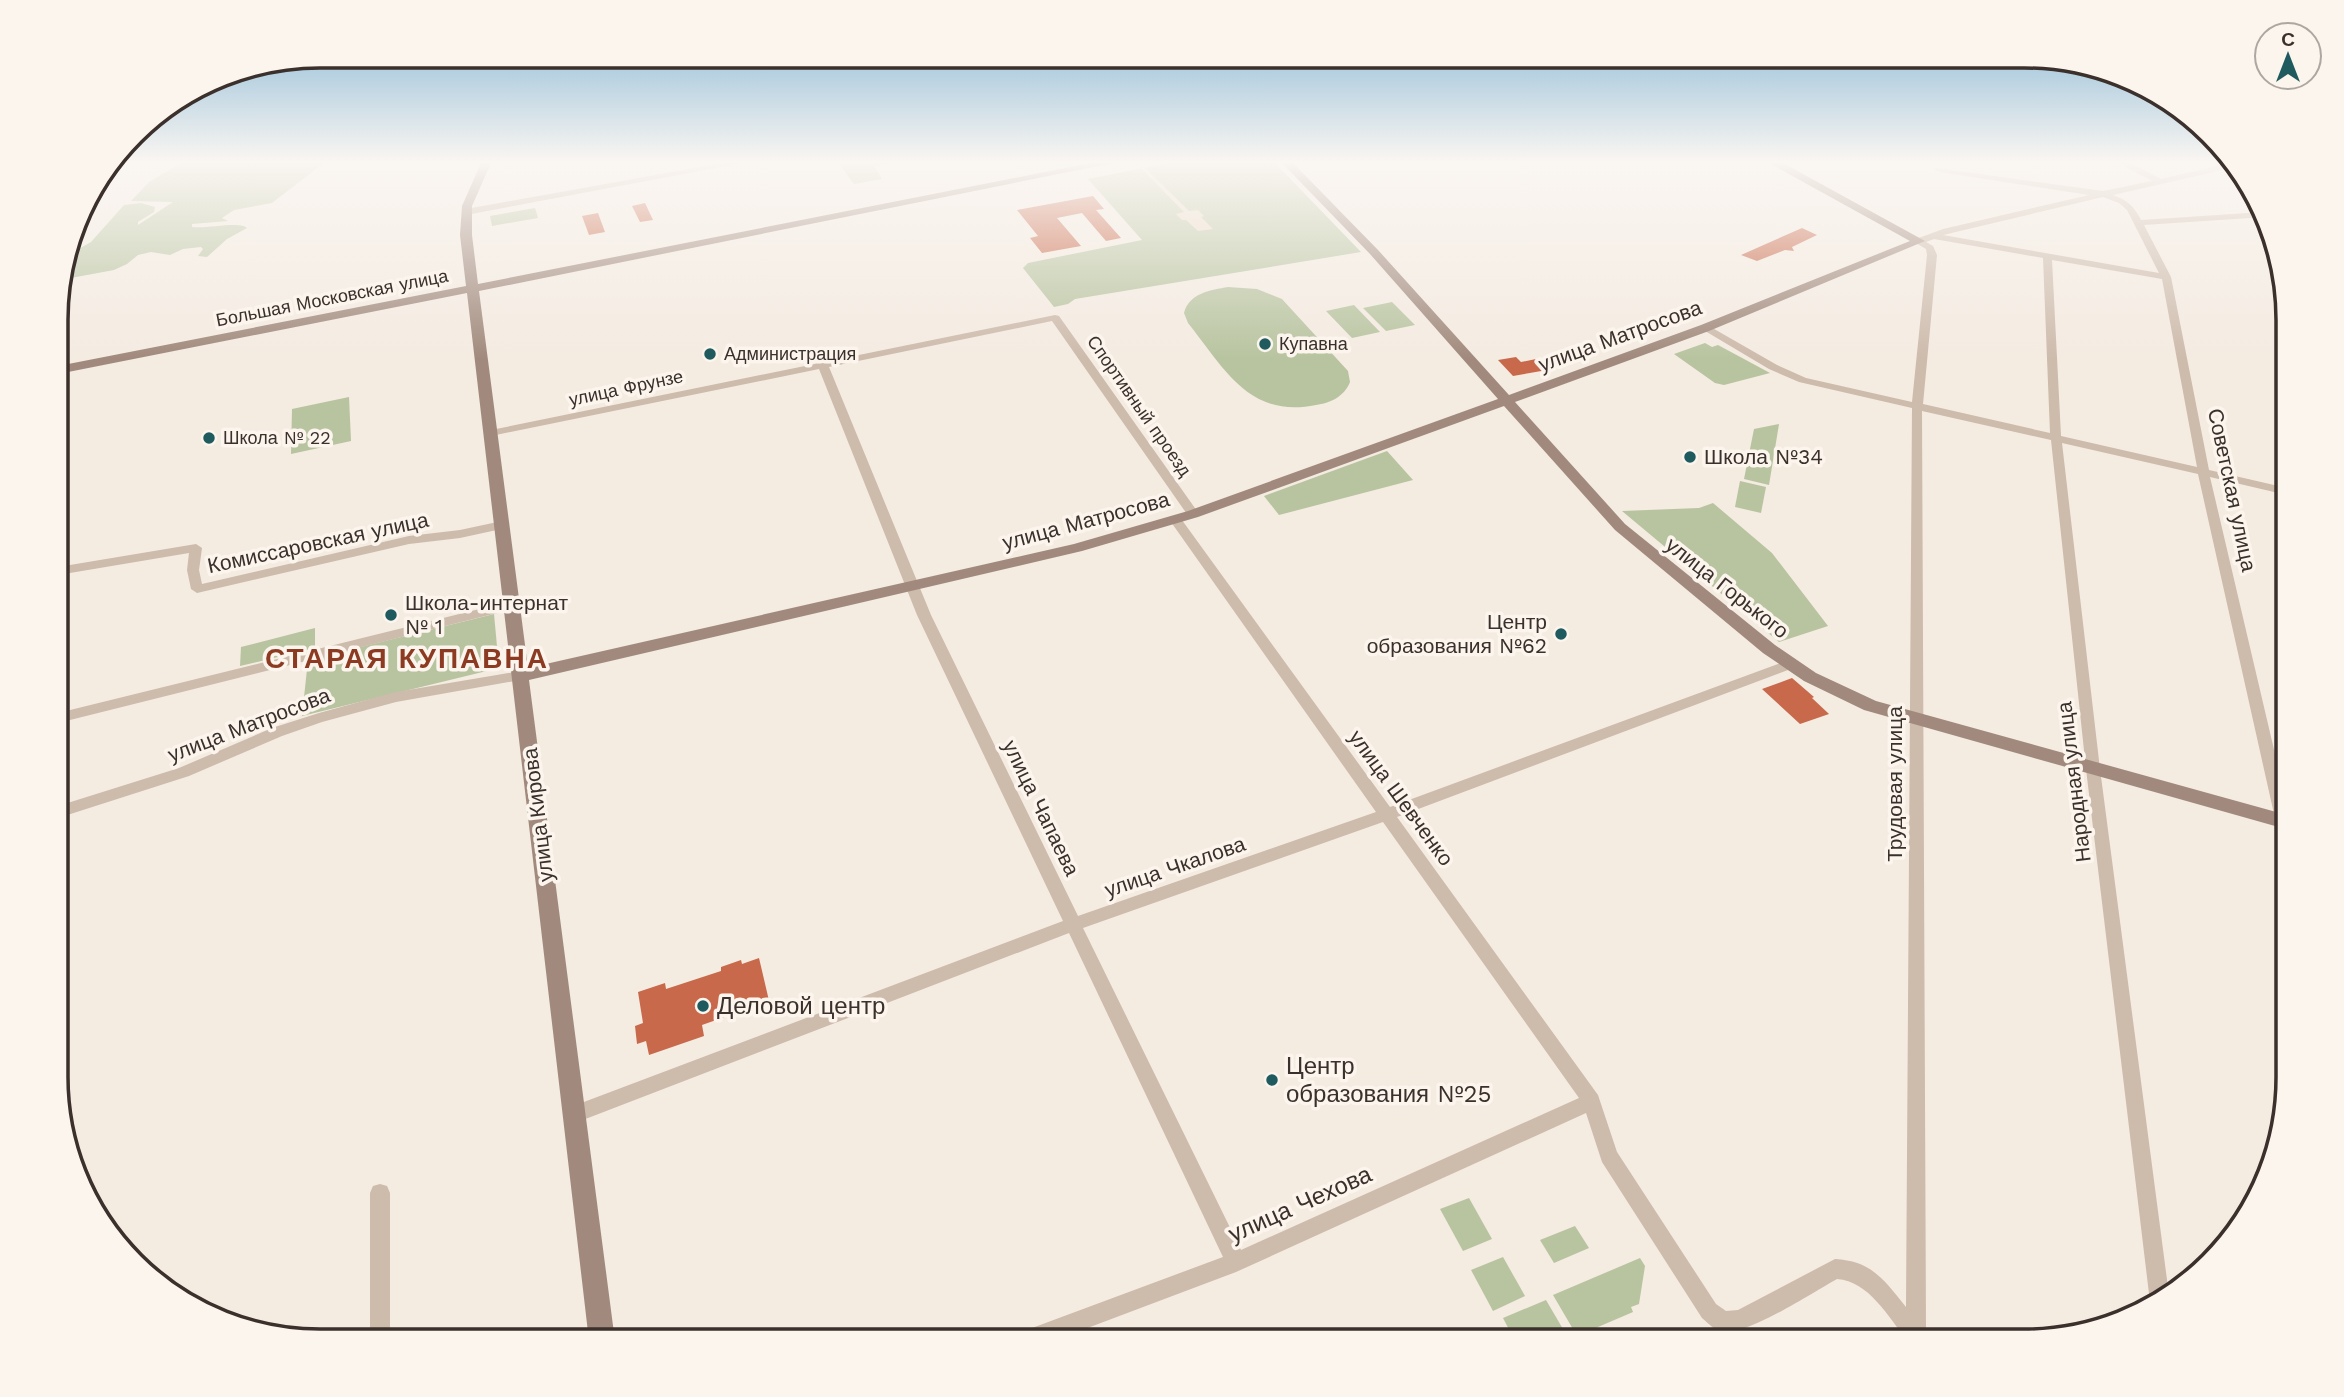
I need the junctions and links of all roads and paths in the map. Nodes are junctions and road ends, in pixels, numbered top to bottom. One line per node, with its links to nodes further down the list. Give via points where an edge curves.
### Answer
1 (467, 228): 10 (street, улица Кирова)
2 (779, 228): 10 (street, Большая Московская улица)
3 (1351, 228): 15 (street, улица Горького)
4 (1904, 228): 7 (street)
5 (1969, 228): 7 (street, улица Матросова)
6 (2143, 228): 9 (street, Советская улица)
7 (1926, 239): 8 (street); 12 (street, улица Матросова); 16 (street, Трудовая улица, via 1932,255)
8 (2047, 255): 9 (street); 18 (street, Народная улица)
9 (2166, 277): 19 (street, Советская улица)
10 (473, 289): 14 (street, Большая Московская улица); 17 (street, улица Кирова)
11 (1055, 318): 13 (street, улица Фрунзе); 21 (street, Спортивный проезд)
12 (1705, 328): 15 (street, улица Матросова); 16 (street, via 1803,380)
13 (822, 365): 17 (street, улица Фрунзе); 25 (street, улица Чапаева)
14 (68, 368)
15 (1506, 400): 21 (street, улица Матросова); 27 (street, улица Горького, via 1619,527)
16 (1917, 408): 18 (street); 30 (street, Трудовая улица)
17 (491, 433): 23 (street, улица Кирова)
18 (2056, 438): 19 (street); 31 (street, Народная улица)
19 (2203, 470): 20 (street); 32 (street, Советская улица)
20 (2276, 488)
21 (1194, 513): 22 (street, улица Матросова)
22 (1175, 519): 25 (street, улица Матросова); 34 (street, улица Шевченко)
23 (502, 525): 24 (street, Комиссаровская улица, via 409,540 197,589 193,570 196,548); 26 (street, улица Кирова)
24 (68, 569)
25 (913, 587): 28 (street, улица Матросова); 36 (street, улица Чапаева)
26 (512, 606): 28 (street, улица Кирова); 29 (street)
27 (1791, 664): 30 (street, улица Горького, via 1856,701); 34 (street, улица Чкалова)
28 (521, 676): 33 (street, улица Матросова, via 407,695 319,718 184,772); 38 (street, улица Кирова)
29 (68, 716)
30 (1918, 721): 31 (street, улица Горького); 46 (street, Трудовая улица)
31 (2093, 769): 35 (street, улица Горького); 41 (street, Народная улица)
32 (2276, 783)
33 (68, 809)
34 (1388, 814): 36 (street, улица Чкалова); 37 (street, улица Шевченко)
35 (2276, 823)
36 (1074, 924): 38 (street, улица Чкалова); 40 (street, улица Чапаева)
37 (1592, 1101): 40 (street, улица Чехова); 45 (street, улица Шевченко, via 1609,1156 1709,1311 1723,1322 1740,1320 1835,1269 1853,1270 1871,1281)
38 (575, 1114): 43 (street, улица Кирова)
39 (380, 1193): 42 (street)
40 (1236, 1262): 44 (street, улица Чехова)
41 (2158, 1290)
42 (380, 1329)
43 (601, 1329)
44 (1056, 1329)
45 (1911, 1329)
46 (1918, 1329)

